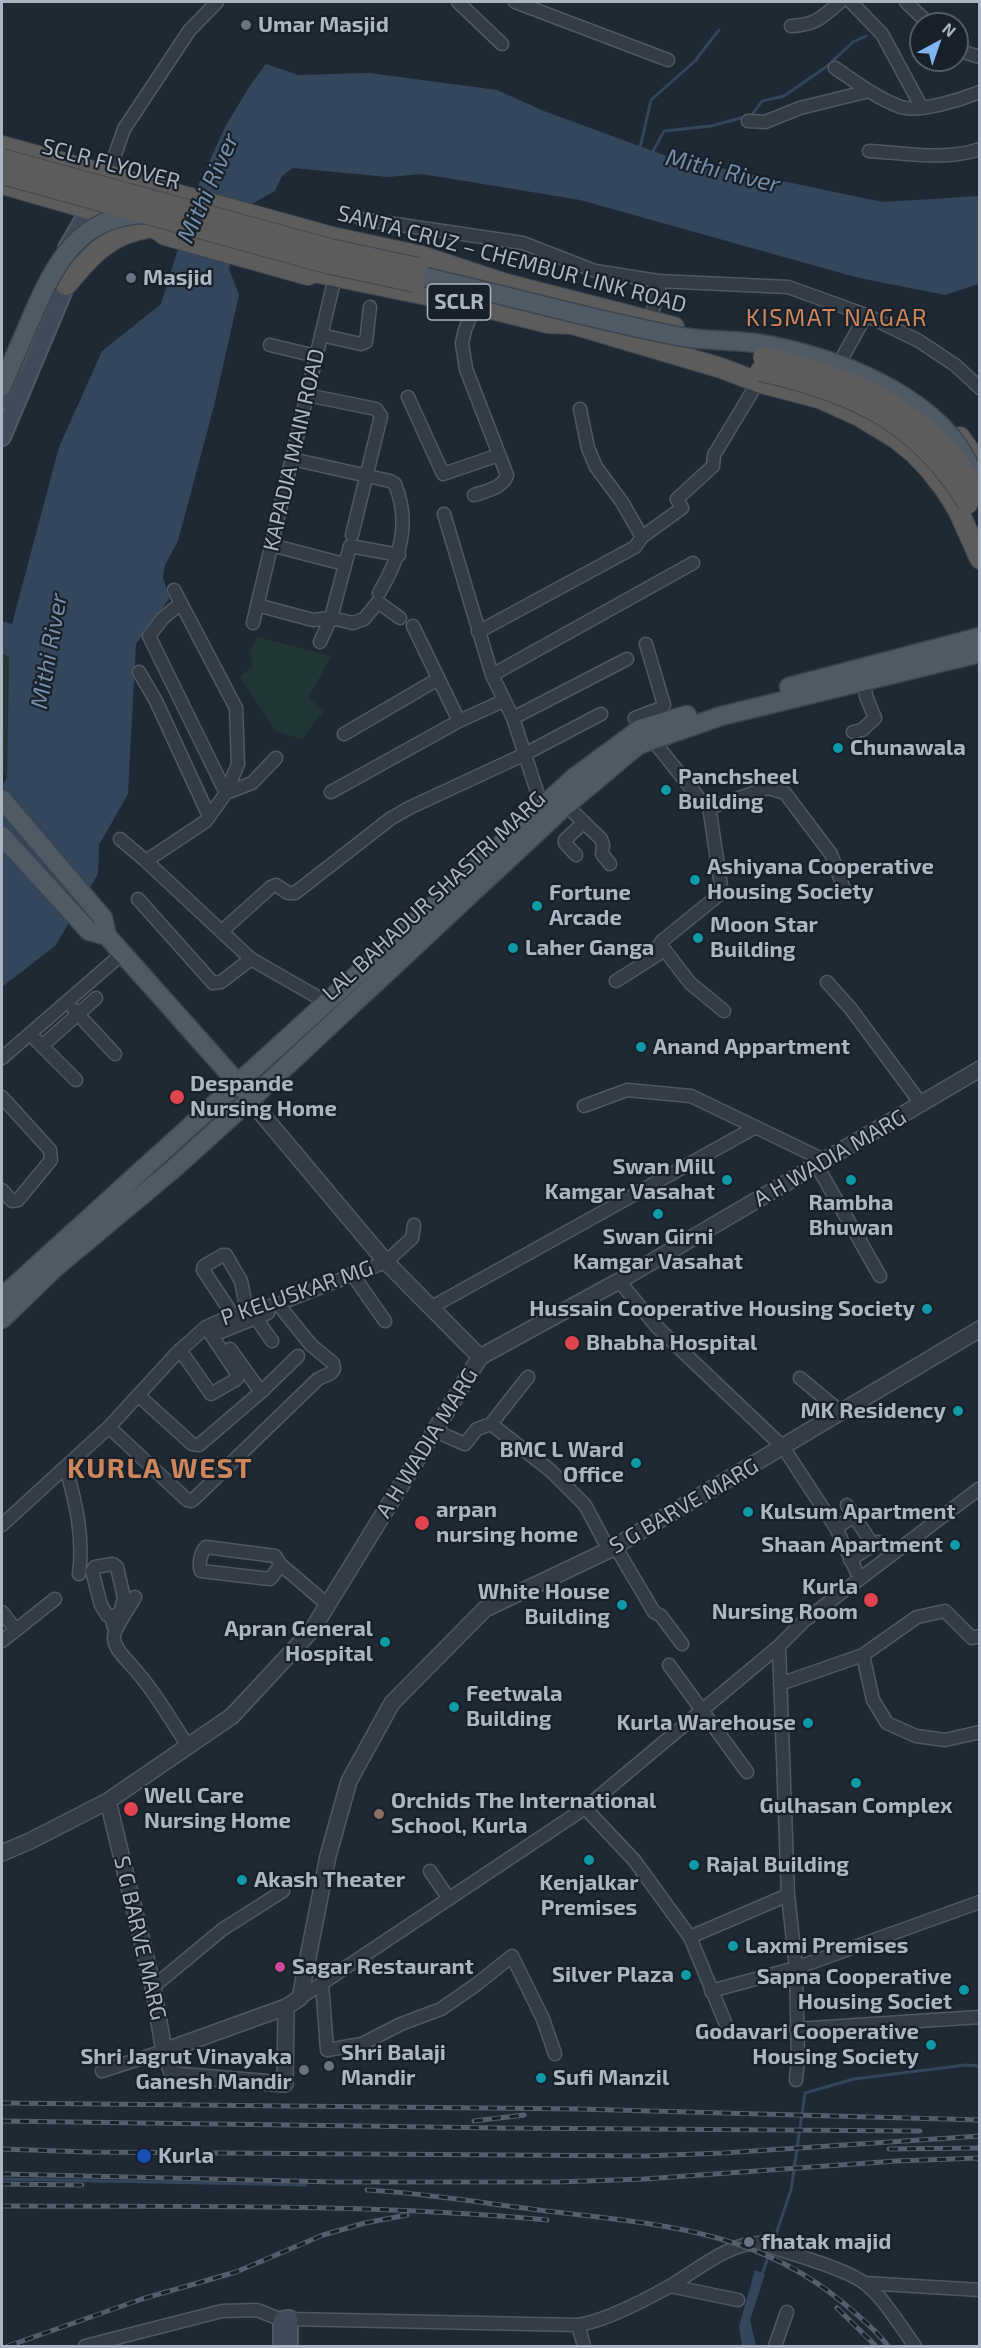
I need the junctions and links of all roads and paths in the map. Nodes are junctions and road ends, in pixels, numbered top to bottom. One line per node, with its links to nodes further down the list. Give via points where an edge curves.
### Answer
1 (218, 2): 18 (street, via 189,31 124,129)
2 (458, 2): 7 (street)
3 (515, 2): 8 (street)
4 (840, 2): 6 (street, via 807,25)
5 (851, 2): 12 (street, via 882,34)
6 (791, 26)
7 (502, 44)
8 (668, 60)
9 (835, 68): 10 (street)
10 (869, 91): 12 (street, via 902,108); 13 (street, via 800,108 765,122)
11 (980, 92): 12 (street)
12 (922, 108)
13 (748, 121)
14 (2, 146): 18 (highway, SANTA CRUZ – CHEMBUR LINK ROAD / SCLR)
15 (980, 149): 16 (street, via 922,155)
16 (869, 151)
17 (2, 159): 26 (highway, SCLR FLYOVER, bridge)
18 (108, 173): 21 (main road); 24 (highway, SANTA CRUZ – CHEMBUR LINK ROAD / SCLR)
19 (2, 174): 26 (highway, bridge, via 326,263)
20 (2, 184): 21 (highway, SCLR)
21 (96, 212): 23 (highway, SCLR); 30 (main road); 39 (main road, via 70,240)
22 (361, 219): 28 (street, via 523,243 595,271)
23 (159, 230): 25 (highway, SCLR, via 308,275); 30 (highway, via 115,237)
24 (323, 234): 25 (highway); 29 (highway, SANTA CRUZ – CHEMBUR LINK ROAD / SCLR, via 421,256)
25 (314, 272): 27 (highway, SCLR)
26 (416, 275): 29 (highway); 35 (highway)
27 (335, 277): 31 (highway, SCLR); 37 (street, KAPADIA MAIN ROAD)
28 (661, 281): 33 (street, via 788,287); 34 (street)
29 (506, 284): 34 (highway, SANTA CRUZ – CHEMBUR LINK ROAD / SCLR)
30 (66, 285): 39 (main road)
31 (475, 305): 35 (highway, SCLR, via 548,323); 51 (street, via 462,344 466,369)
32 (370, 307): 37 (street, via 366,342)
33 (866, 315): 41 (street); 44 (street, via 919,341)
34 (650, 321): 36 (highway, SANTA CRUZ – CHEMBUR LINK ROAD / SCLR)
35 (572, 324): 42 (highway, SCLR, via 672,354)
36 (678, 329): 41 (highway, SANTA CRUZ – CHEMBUR LINK ROAD, via 767,339); 42 (highway, SCLR)
37 (321, 334): 40 (street, KAPADIA MAIN ROAD)
38 (270, 345): 40 (street)
39 (31, 350): 47 (main road); 49 (main road)
40 (316, 356): 45 (street, KAPADIA MAIN ROAD)
41 (841, 360): 50 (highway, SANTA CRUZ – CHEMBUR LINK ROAD, via 880,377 924,404)
42 (760, 370): 54 (highway, via 859,416 897,439); 56 (highway, SCLR, bridge, via 800,365 850,382 891,404 932,434); 59 (highway, SCLR, bridge, via 845,395 904,430 922,444 955,482); 61 (street, via 714,455 713,466 677,499 682,508)
43 (2, 386): 56 (main road, bridge, via 48,280 76,241 112,219 141,214 183,216 328,256 668,334 766,345 831,362 887,388 940,425 958,444)
44 (980, 388)
45 (307, 395): 52 (street, KAPADIA MAIN ROAD); 55 (street, via 379,411)
46 (408, 397): 51 (street, via 443,474)
47 (2, 401)
48 (580, 409): 61 (street, via 596,467)
49 (2, 437)
50 (966, 445): 53 (highway, SANTA CRUZ – CHEMBUR LINK ROAD); 54 (highway)
51 (499, 454): 57 (street, via 507,476 505,482)
52 (292, 459): 55 (street); 62 (street, KAPADIA MAIN ROAD)
53 (980, 466)
54 (932, 472): 64 (highway, via 958,510)
55 (366, 476): 60 (street); 63 (street, via 395,484 402,522)
56 (980, 494)
57 (474, 495)
58 (444, 514): 75 (street)
59 (980, 528)
60 (352, 535)
61 (642, 537): 75 (street, via 634,547)
62 (271, 545): 66 (street); 70 (street, KAPADIA MAIN ROAD)
63 (399, 555): 66 (street, via 353,545); 68 (street)
64 (980, 559)
65 (693, 563): 82 (street)
66 (345, 564): 71 (street)
67 (174, 590): 69 (street)
68 (379, 593)
69 (181, 603): 96 (street, via 236,708 238,764); 96 (street, via 149,636)
70 (257, 605): 71 (street, via 313,620); 73 (street, KAPADIA MAIN ROAD)
71 (331, 618): 72 (street, via 359,622 378,602); 77 (street)
72 (400, 618)
73 (253, 623)
74 (413, 626): 83 (street)
75 (478, 632): 82 (street)
76 (980, 637): 84 (main road, LAL BAHADUR SHASTRI MARG)
77 (320, 642)
78 (646, 644): 90 (street, via 664,702)
79 (980, 653): 84 (main road, LAL BAHADUR SHASTRI MARG)
80 (627, 659): 87 (street)
81 (139, 672): 101 (street)
82 (492, 675): 85 (street)
83 (438, 679): 89 (street); 92 (street)
84 (851, 680): 90 (main road, LAL BAHADUR SHASTRI MARG, via 721,716); 91 (street, via 866,696 875,718 862,730)
85 (503, 701): 87 (street); 89 (street)
86 (601, 714): 93 (street)
87 (513, 718): 93 (street)
88 (635, 718): 90 (street)
89 (459, 721): 95 (street)
90 (652, 726): 98 (main road, LAL BAHADUR SHASTRI MARG, via 638,746); 99 (street, via 702,802); 100 (main road, LAL BAHADUR SHASTRI MARG, via 640,729)
91 (853, 732)
92 (344, 734)
93 (523, 755): 100 (street); 110 (street, via 390,819 295,893 271,886)
94 (276, 758): 96 (street, via 252,783)
95 (331, 792)
96 (226, 793): 101 (street)
97 (2, 799): 111 (main road, via 103,918)
98 (566, 805): 102 (street); 130 (main road, LAL BAHADUR SHASTRI MARG)
99 (709, 806): 108 (street, via 768,788 784,793 831,854); 112 (street, via 720,894)
100 (542, 807): 118 (main road, LAL BAHADUR SHASTRI MARG)
101 (209, 816): 106 (street)
102 (584, 822): 105 (street, via 565,840); 107 (street, via 601,839 602,854)
103 (2, 836): 111 (main road, via 89,931)
104 (120, 839): 106 (street)
105 (576, 855)
106 (146, 861): 110 (street)
107 (610, 864)
108 (845, 892)
109 (138, 899): 114 (street, via 213,983 221,982)
110 (222, 931): 114 (street)
111 (107, 936): 113 (main road)
112 (660, 944): 115 (street, via 657,955); 120 (street, via 690,983)
113 (122, 954): 119 (street); 128 (main road)
114 (251, 959): 118 (street)
115 (616, 981)
116 (827, 982): 131 (street)
117 (96, 998): 121 (street)
118 (326, 1002): 128 (main road, LAL BAHADUR SHASTRI MARG)
119 (67, 1003): 121 (street); 122 (street)
120 (724, 1011)
121 (78, 1014): 123 (street); 124 (street)
122 (30, 1034): 123 (street); 125 (street)
123 (42, 1046): 127 (street)
124 (115, 1054)
125 (2, 1058)
126 (980, 1070): 131 (street, A H WADIA MARG)
127 (76, 1080)
128 (239, 1082): 130 (main road); 134 (main road, LAL BAHADUR SHASTRI MARG)
129 (2, 1097): 137 (street, via 50,1150 51,1160 18,1200 12,1201)
130 (250, 1100): 136 (main road, LAL BAHADUR SHASTRI MARG); 140 (street)
131 (922, 1105): 135 (street, A H WADIA MARG)
132 (584, 1106): 133 (street, via 627,1090 691,1096)
133 (754, 1128): 135 (street); 146 (street)
134 (158, 1156): 136 (main road); 139 (main road, LAL BAHADUR SHASTRI MARG)
135 (821, 1163): 142 (street); 143 (street, A H WADIA MARG)
136 (171, 1171): 139 (main road, LAL BAHADUR SHASTRI MARG)
137 (2, 1190)
138 (414, 1225): 140 (street, via 412,1238)
139 (52, 1262): 144 (main road, LAL BAHADUR SHASTRI MARG); 150 (main road, LAL BAHADUR SHASTRI MARG)
140 (386, 1262): 141 (street, P KELUSKAR MG); 146 (street)
141 (352, 1274): 145 (street, P KELUSKAR MG); 151 (street)
142 (880, 1276)
143 (619, 1281): 157 (street, A H WADIA MARG); 167 (street, via 657,1327)
144 (2, 1298)
145 (278, 1304): 148 (street, P KELUSKAR MG); 165 (street, via 311,1345 333,1363 334,1369 318,1379 194,1499 187,1500)
146 (430, 1308): 157 (street)
147 (268, 1313): 148 (street)
148 (251, 1314): 149 (street, P KELUSKAR MG); 149 (street, via 242,1281 223,1255 203,1270); 152 (street, via 250,1318); 154 (street)
149 (233, 1315): 152 (street, P KELUSKAR MG)
150 (2, 1319)
151 (385, 1321)
152 (212, 1328): 155 (street, P KELUSKAR MG); 155 (street, via 237,1379 211,1394); 160 (street)
153 (980, 1329): 163 (street, S G BARVE MARG)
154 (272, 1341)
155 (178, 1352): 161 (street, P KELUSKAR MG); 162 (street)
156 (298, 1356): 160 (street)
157 (480, 1356): 166 (street, A H WADIA MARG)
158 (528, 1377): 164 (street)
159 (800, 1378): 163 (street)
160 (261, 1392): 161 (street, via 199,1445 192,1444)
161 (138, 1395): 165 (street, P KELUSKAR MG)
162 (206, 1396)
163 (841, 1412): 167 (street, S G BARVE MARG)
164 (491, 1424): 166 (street, via 477,1429 465,1444); 174 (street, via 551,1471 585,1504)
165 (109, 1427): 168 (street, P KELUSKAR MG)
166 (435, 1431): 181 (street, A H WADIA MARG)
167 (783, 1448): 173 (street); 174 (street, S G BARVE MARG)
168 (66, 1468): 172 (street, P KELUSKAR MG); 177 (street, via 77,1511 82,1552)
169 (980, 1488): 178 (street)
170 (847, 1504): 171 (street)
171 (854, 1516): 173 (street); 175 (street, via 875,1543)
172 (2, 1525)
173 (836, 1528): 175 (street)
174 (612, 1548): 188 (street, via 654,1612); 210 (street, S G BARVE MARG, via 485,1609 392,1703 350,1781 328,1857)
175 (850, 1560): 178 (street)
176 (281, 1565): 176 (street, via 270,1579 200,1568 206,1547 275,1556); 181 (street)
177 (79, 1574)
178 (860, 1579): 189 (street, via 804,1621)
179 (135, 1596): 185 (street)
180 (55, 1599): 184 (street)
181 (328, 1605): 195 (street, A H WADIA MARG, via 312,1630 232,1716)
182 (2, 1612): 184 (street)
183 (111, 1617): 185 (street)
184 (16, 1630): 187 (street)
185 (115, 1631): 195 (street, via 113,1640 121,1654)
186 (980, 1636): 190 (street, via 972,1638 945,1611 917,1617)
187 (2, 1641)
188 (682, 1644)
189 (779, 1646): 192 (street); 193 (street)
190 (863, 1655): 192 (street); 194 (street, via 873,1700 887,1723 916,1736 945,1740)
191 (669, 1665): 193 (street)
192 (780, 1684): 202 (street)
193 (704, 1710): 196 (street); 198 (street)
194 (980, 1732)
195 (188, 1746): 197 (street, A H WADIA MARG)
196 (747, 1772)
197 (108, 1801): 199 (street, A H WADIA MARG); 208 (street, S G BARVE MARG)
198 (585, 1808): 203 (street); 205 (street, via 634,1860)
199 (2, 1853)
200 (430, 1871): 203 (street)
201 (283, 1891): 208 (street, via 224,1929)
202 (788, 1895): 205 (street); 206 (street)
203 (449, 1899): 207 (street)
204 (980, 1902): 206 (street)
205 (690, 1937): 209 (street)
206 (796, 1968): 209 (street); 214 (street)
207 (322, 1983): 210 (street); 216 (street, via 327,2050 362,2044 441,2009 512,1956 543,2019)
208 (153, 1987): 215 (street, S G BARVE MARG)
209 (711, 1991): 213 (street)
210 (300, 1998): 211 (street, S G BARVE MARG)
211 (286, 2007): 215 (street, S G BARVE MARG); 215 (street, via 285,2084 176,2075)
212 (980, 2016): 214 (street)
213 (727, 2027)
214 (796, 2029): 218 (street)
215 (164, 2051): 217 (street)
216 (555, 2054)
217 (102, 2071)
218 (796, 2079)
219 (865, 2283): 220 (street, via 760,2243 750,2243); 221 (street); 231 (street)
220 (670, 2286): 222 (street); 225 (street, via 595,2323)
221 (980, 2290)
222 (738, 2300)
223 (787, 2312): 230 (street)
224 (285, 2319): 225 (street); 226 (street, via 257,2310 222,2311); 227 (main road); 228 (main road)
225 (578, 2325): 229 (street)
226 (85, 2346)
227 (282, 2346)
228 (289, 2346)
229 (584, 2346)
230 (775, 2346)
231 (915, 2346)

